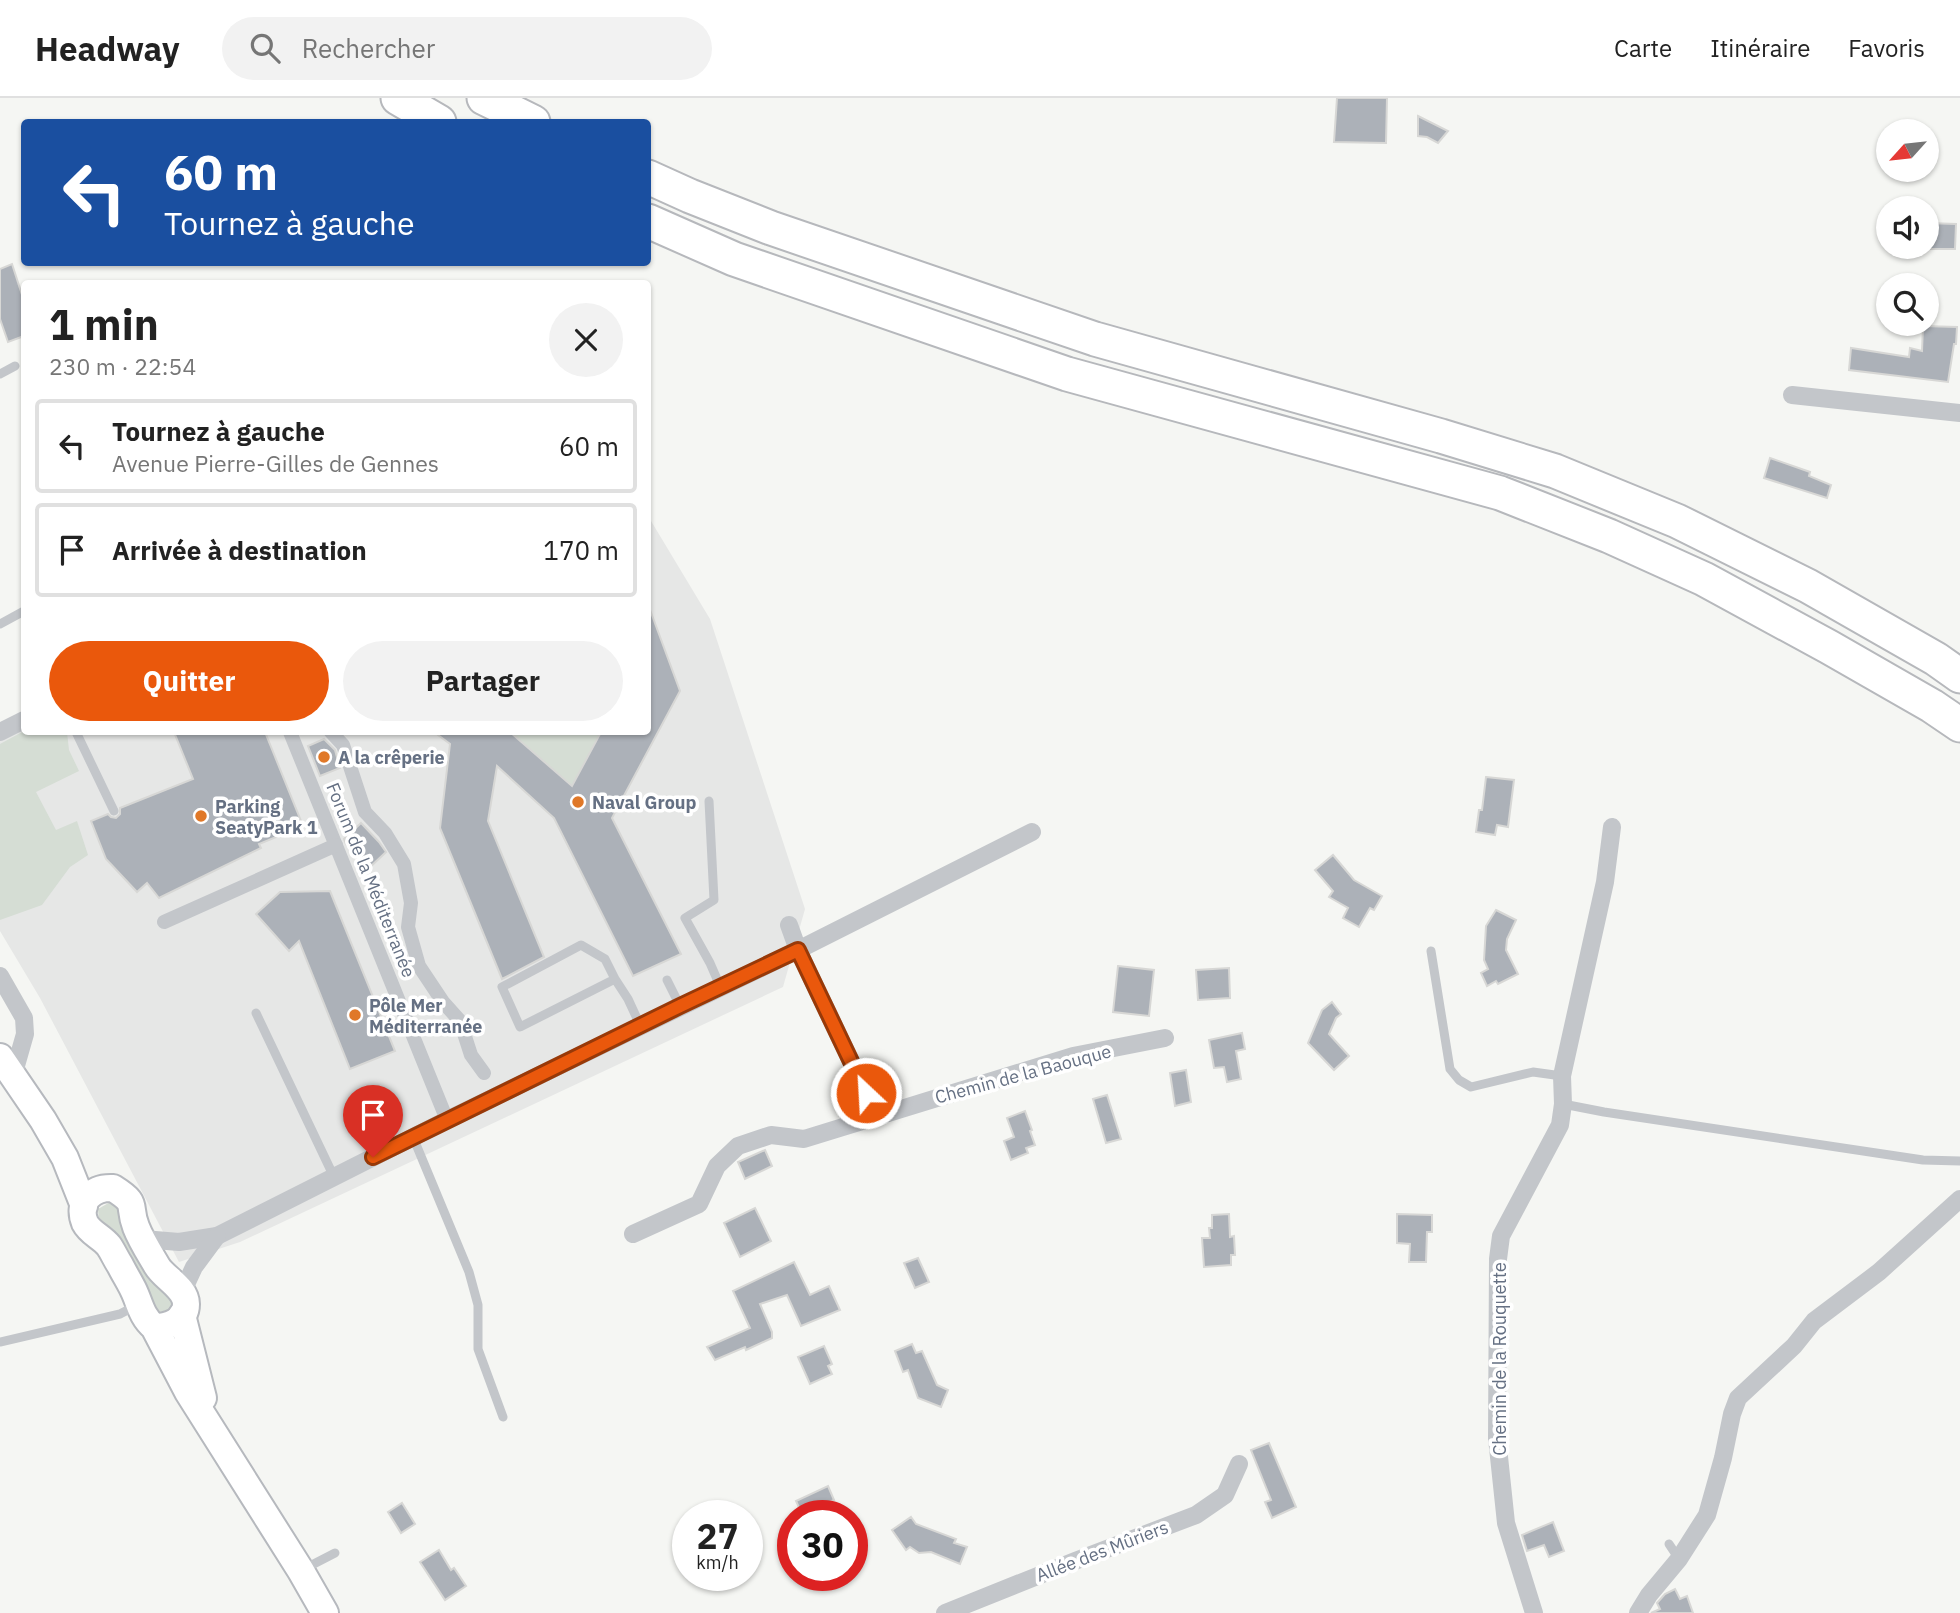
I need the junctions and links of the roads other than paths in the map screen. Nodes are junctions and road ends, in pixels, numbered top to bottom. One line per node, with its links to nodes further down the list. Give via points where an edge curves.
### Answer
1 (398, 98): 3 (highway)
2 (484, 98): 4 (highway)
3 (434, 119)
4 (527, 119)
5 (651, 178): 13 (highway, via 771,228 1094,339 1555,471 1677,521 1808,586)
6 (651, 222): 15 (highway, via 734,260 1066,374 1500,493 1704,579)
7 (15, 366): 8 (lane)
8 (0, 374)
9 (1792, 395): 10 (street)
10 (1960, 413)
11 (21, 613): 12 (lane)
12 (0, 624)
13 (1960, 676)
14 (21, 722): 16 (street)
15 (1960, 725)
16 (0, 732)
17 (77, 735): 21 (lane)
18 (291, 735): 24 (street, Forum de la Méditerranée)
19 (334, 735): 38 (street, Forum de la Méditerranée, via 343,745 365,812 386,833 404,864 411,903 408,926 419,966 460,1021 471,1055)
20 (709, 801): 32 (lane, via 714,900 685,918)
21 (114, 811)
22 (1612, 827): 39 (street, Chemin de la Rouquette, via 1605,883)
23 (1032, 832): 27 (street)
24 (336, 845): 25 (street); 43 (street, Forum de la Méditerranée)
25 (164, 922)
26 (789, 925): 27 (street)
27 (798, 950): 32 (street); 41 (street)
28 (1431, 951): 39 (lane, via 1450,1069 1459,1080 1471,1087 1533,1072)
29 (0, 976): 37 (street, via 24,1018 25,1034)
30 (615, 979): 30 (lane, via 605,959 581,945 502,988 520,1027); 35 (lane)
31 (667, 980): 33 (lane)
32 (720, 986): 33 (street)
33 (680, 1006): 35 (street)
34 (256, 1013): 46 (lane)
35 (640, 1026): 43 (street)
36 (1165, 1038): 41 (street, Chemin de la Baouque, via 1073,1056)
37 (6, 1067): 42 (main road)
38 (484, 1073)
39 (1562, 1076): 40 (street, Chemin de la Rouquette)
40 (1563, 1104): 45 (lane, via 1869,1153); 64 (street, Chemin de la Rouquette, via 1559,1125 1501,1236 1498,1259 1497,1438 1506,1523)
41 (877, 1116): 50 (street, Chemin de la Baouque, via 804,1139 771,1135 738,1146 717,1166 699,1204)
42 (43, 1120): 47 (main road); 49 (main road, via 65,1158)
43 (447, 1120): 44 (street)
44 (413, 1137): 46 (street); 57 (lane, via 469,1272 478,1305 478,1349)
45 (1960, 1161)
46 (334, 1177): 51 (street)
47 (107, 1187): 49 (main road, via 92,1192); 52 (main road, via 130,1200)
48 (1960, 1199): 65 (street, via 1879,1272 1815,1321 1738,1398 1707,1515 1674,1551)
49 (84, 1206): 53 (main road, via 85,1223 109,1246)
50 (633, 1234)
51 (217, 1236): 52 (street, via 179,1242); 54 (street, via 194,1266)
52 (142, 1239): 54 (main road)
53 (138, 1304): 55 (main road); 56 (lane, via 120,1314)
54 (182, 1304): 55 (main road, via 171,1325); 58 (main road, via 199,1388)
55 (154, 1327): 58 (main road)
56 (0, 1342)
57 (503, 1417)
58 (214, 1433): 61 (main road)
59 (1239, 1464): 63 (street, Allée des Mûriers, via 1225,1495 1196,1515)
60 (335, 1553): 61 (lane)
61 (300, 1571): 62 (main road)
62 (325, 1613)
63 (945, 1613)
64 (1534, 1613)
65 (1638, 1613)

